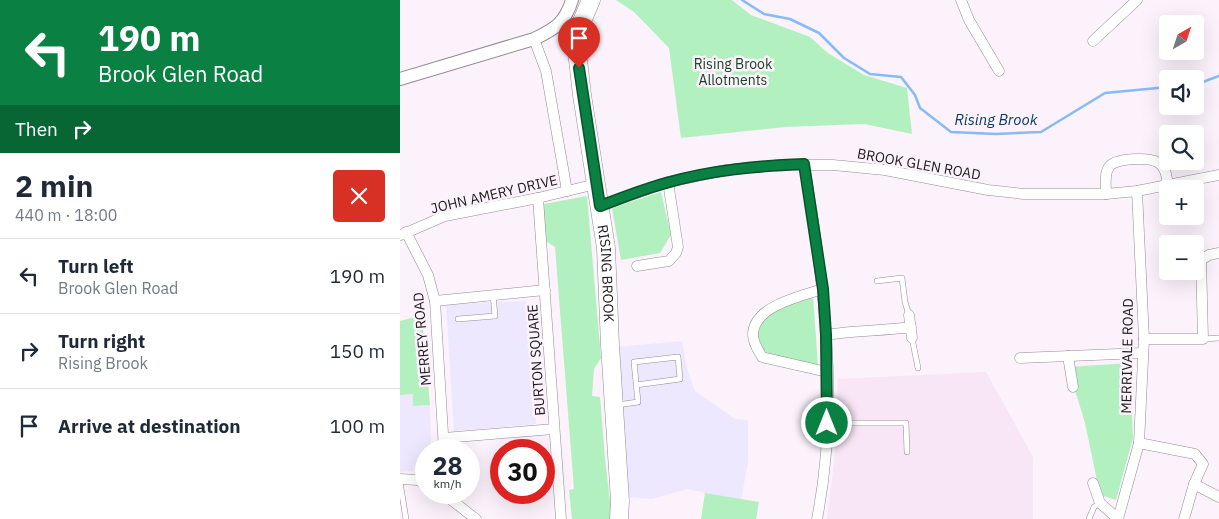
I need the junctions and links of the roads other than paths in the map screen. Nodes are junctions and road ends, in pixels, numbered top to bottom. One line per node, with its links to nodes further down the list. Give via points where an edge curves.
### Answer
1 (591, 0): 14 (highway, RISING BROOK, via 578,34 577,51)
2 (961, 0): 7 (street)
3 (1137, 0): 6 (street)
4 (571, 4): 5 (street, via 554,30)
5 (534, 39): 8 (street); 16 (street, via 546,71)
6 (1093, 41)
7 (999, 71)
8 (400, 79)
9 (804, 164): 13 (street, BROOK GLEN ROAD, via 744,168); 18 (street, BROOK GLEN ROAD, via 884,170 1024,194); 25 (street)
10 (1219, 174): 12 (street, BROOK GLEN ROAD)
11 (1167, 180): 18 (street, via 1166,172 1158,163 1150,160 1117,161 1106,171)
12 (1194, 180)
13 (668, 182): 20 (street, BROOK GLEN ROAD); 23 (street, via 678,247 676,253 668,261)
14 (596, 184): 16 (street, JOHN AMERY DRIVE); 20 (highway, RISING BROOK)
15 (1159, 188): 17 (street, BROOK GLEN ROAD)
16 (567, 191): 19 (street, JOHN AMERY DRIVE)
17 (1138, 191): 18 (street, BROOK GLEN ROAD); 35 (street, MERRIVALE ROAD)
18 (1106, 194)
19 (538, 198): 21 (street, JOHN AMERY DRIVE, via 445,216); 26 (street, BURTON SQUARE)
20 (600, 206): 44 (highway, RISING BROOK, via 608,269)
21 (403, 234): 28 (street, MERREY ROAD, via 428,275)
22 (1219, 253): 36 (street, via 1201,260)
23 (637, 266)
24 (877, 281): 29 (lane, via 902,278)
25 (823, 289): 32 (street); 41 (street, via 773,307 755,325 753,336 762,357)
26 (545, 290): 27 (street, BURTON SQUARE); 46 (street, BURTON SQUARE)
27 (493, 295): 28 (street, BURTON SQUARE); 30 (lane, via 495,316)
28 (435, 301): 47 (street, MERREY ROAD)
29 (909, 315): 31 (street)
30 (458, 320)
31 (911, 327): 32 (street); 33 (street)
32 (826, 335): 41 (street)
33 (912, 338): 40 (lane)
34 (1219, 338): 36 (lane)
35 (1144, 339): 36 (street); 37 (street, MERRIVALE ROAD)
36 (1203, 339)
37 (1143, 352): 38 (street); 48 (street, MERRIVALE ROAD)
38 (1068, 356): 39 (street); 43 (street)
39 (1020, 358)
40 (918, 368)
41 (827, 372): 45 (street)
42 (636, 385): 42 (lane, via 634,362 678,357 680,379); 44 (lane, via 638,402)
43 (1073, 387)
44 (614, 406): 60 (highway, RISING BROOK)
45 (827, 423): 49 (lane, via 906,423); 61 (street)
46 (554, 429): 47 (street, BURTON SQUARE); 59 (street, BURTON SQUARE)
47 (444, 438)
48 (1139, 443): 53 (street, via 1195,454 1203,464); 63 (street, MERRIVALE ROAD)
49 (907, 452)
50 (400, 480): 51 (street); 57 (lane)
51 (415, 481)
52 (1092, 483): 55 (street)
53 (1194, 484): 54 (street); 64 (street)
54 (1219, 497)
55 (1100, 503): 62 (lane, via 1094,507); 63 (street)
56 (457, 504): 58 (street)
57 (406, 519)
58 (476, 519)
59 (561, 519)
60 (619, 519)
61 (817, 519)
62 (1089, 519)
63 (1118, 519)
64 (1184, 519)

